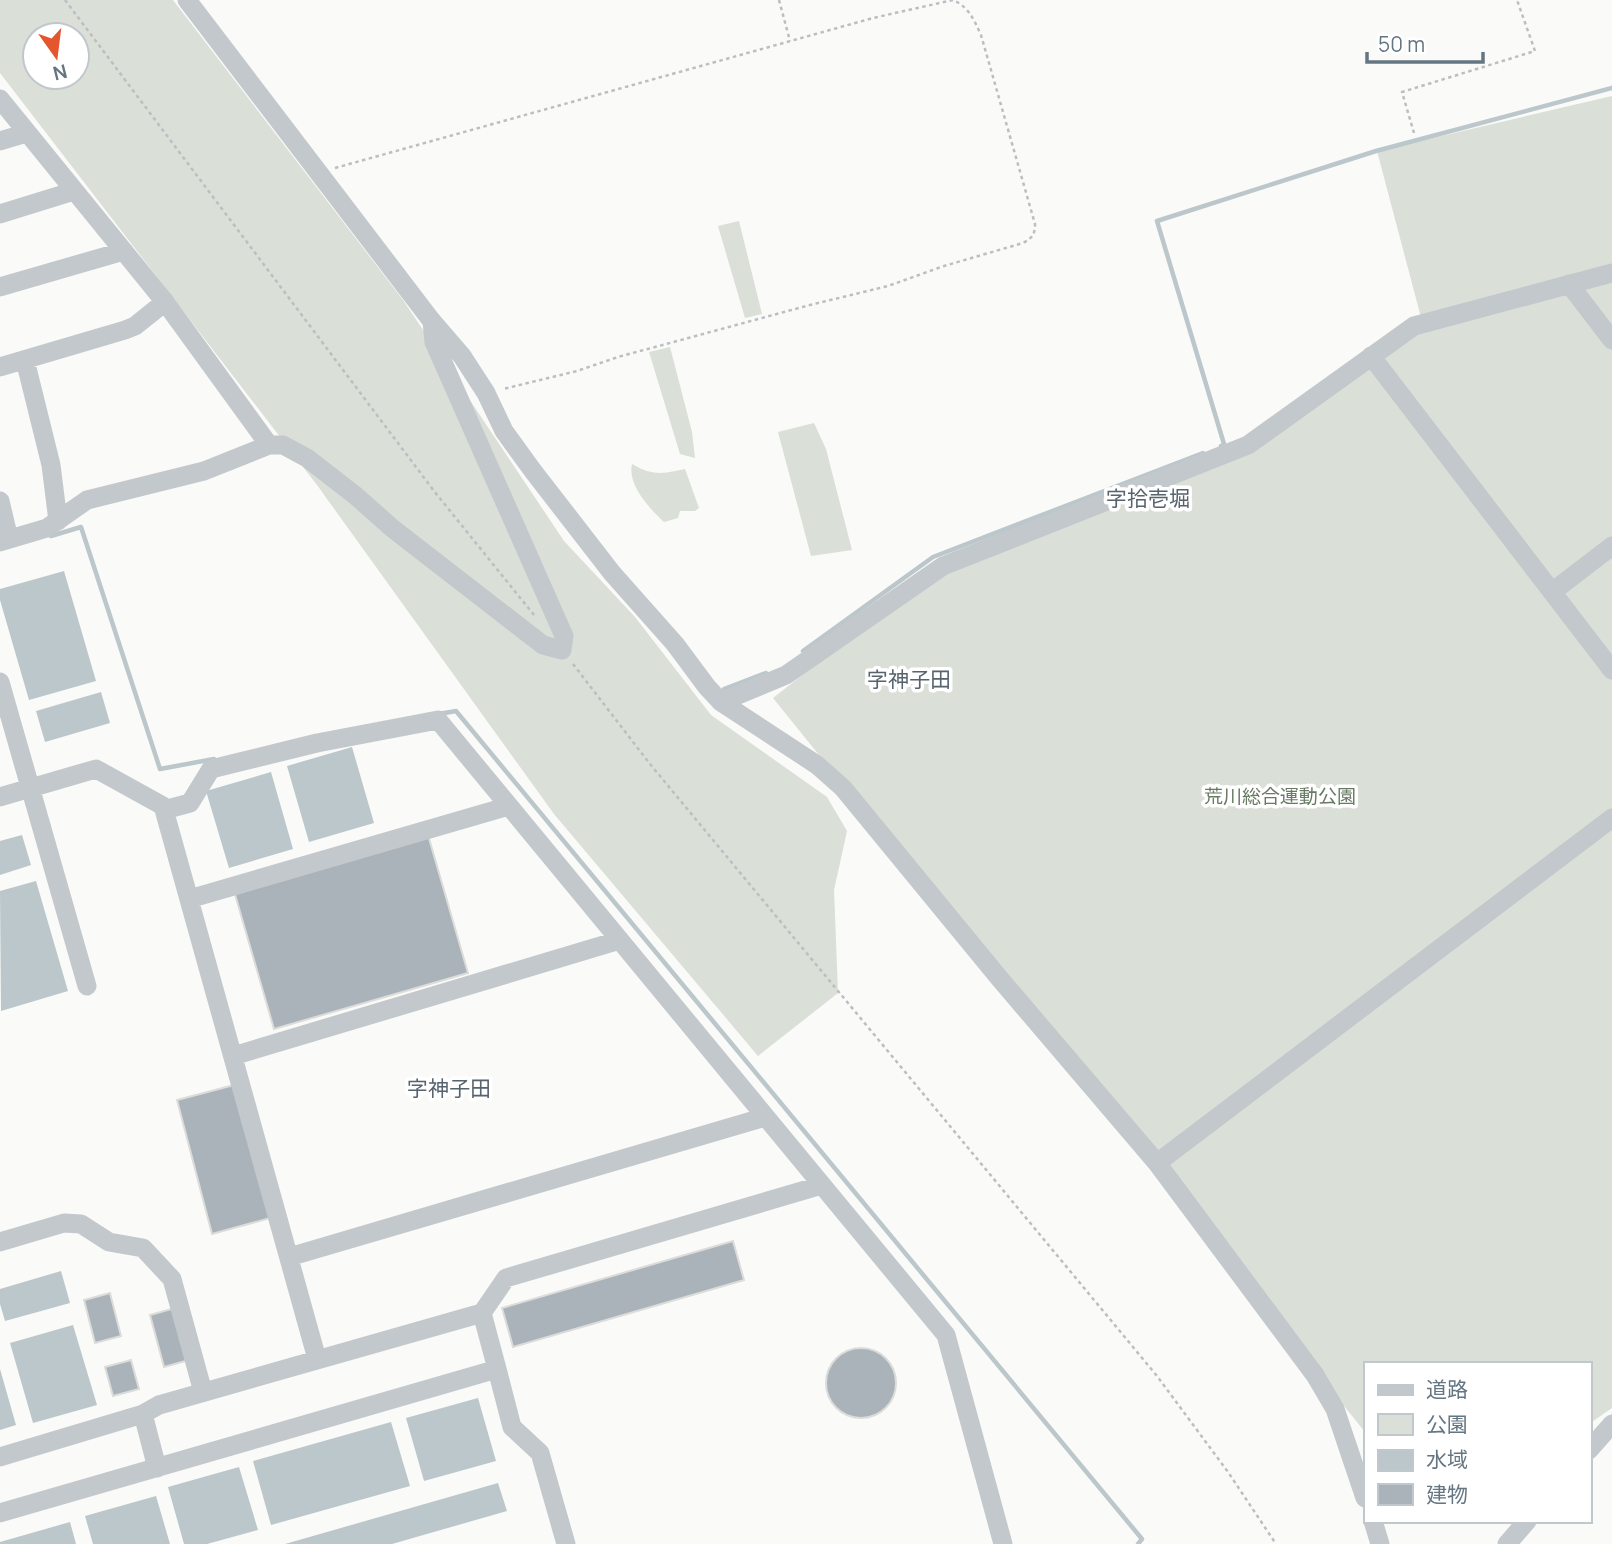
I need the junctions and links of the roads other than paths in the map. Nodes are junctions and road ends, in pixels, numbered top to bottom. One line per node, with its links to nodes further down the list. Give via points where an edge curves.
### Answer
1 (187, 0): 12 (street)
2 (0, 99): 3 (street)
3 (27, 133): 4 (street); 5 (street)
4 (0, 141)
5 (74, 191): 6 (street); 7 (street)
6 (0, 214)
7 (124, 251): 10 (street); 11 (street)
8 (1612, 273): 9 (street)
9 (1569, 284): 13 (street); 14 (street, via 1414,326)
10 (0, 288)
11 (165, 302): 15 (street, via 131,328); 17 (street)
12 (431, 320): 17 (street, via 434,342 564,636 562,650 543,645 291,447); 25 (street, via 486,393 533,471)
13 (1612, 340)
14 (1371, 356): 22 (street); 25 (street, via 1248,445 943,566 786,674)
15 (25, 360): 16 (street); 19 (street, via 51,465)
16 (1, 362)
17 (269, 445): 19 (street, via 204,471 88,500)
18 (1, 511): 20 (street)
19 (58, 521): 20 (street)
20 (4, 541)
21 (1612, 546): 22 (street)
22 (1552, 592): 23 (street)
23 (1612, 670)
24 (0, 682): 26 (street)
25 (721, 702): 36 (street, via 817,765 843,788)
26 (30, 788): 27 (street); 29 (street, via 96,769); 33 (street)
27 (0, 797)
28 (509, 806): 29 (street, via 438,720 211,769 190,803); 31 (street); 32 (street)
29 (164, 810): 31 (street)
30 (1612, 818): 36 (street)
31 (189, 899): 34 (street)
32 (620, 940): 34 (street); 35 (street)
33 (87, 986)
34 (233, 1056): 39 (street)
35 (765, 1116): 37 (street); 39 (street)
36 (1157, 1163): 49 (street, via 1315,1375 1335,1409)
37 (822, 1185): 40 (street, via 506,1278); 54 (street, via 946,1335)
38 (0, 1242): 43 (street, via 64,1223 81,1224 109,1242 143,1248 172,1279)
39 (289, 1256): 41 (street)
40 (482, 1313): 41 (street); 42 (street)
41 (317, 1359): 43 (street)
42 (497, 1369): 48 (street); 53 (street, via 512,1427 540,1453)
43 (203, 1392): 44 (street)
44 (143, 1414): 47 (street); 48 (street)
45 (1612, 1424): 46 (street)
46 (1591, 1448)
47 (0, 1457)
48 (157, 1468): 50 (street)
49 (1364, 1495)
50 (0, 1513)
51 (1374, 1523): 55 (street)
52 (1525, 1523): 56 (street)
53 (566, 1544)
54 (1003, 1544)
55 (1380, 1544)
56 (1507, 1544)

